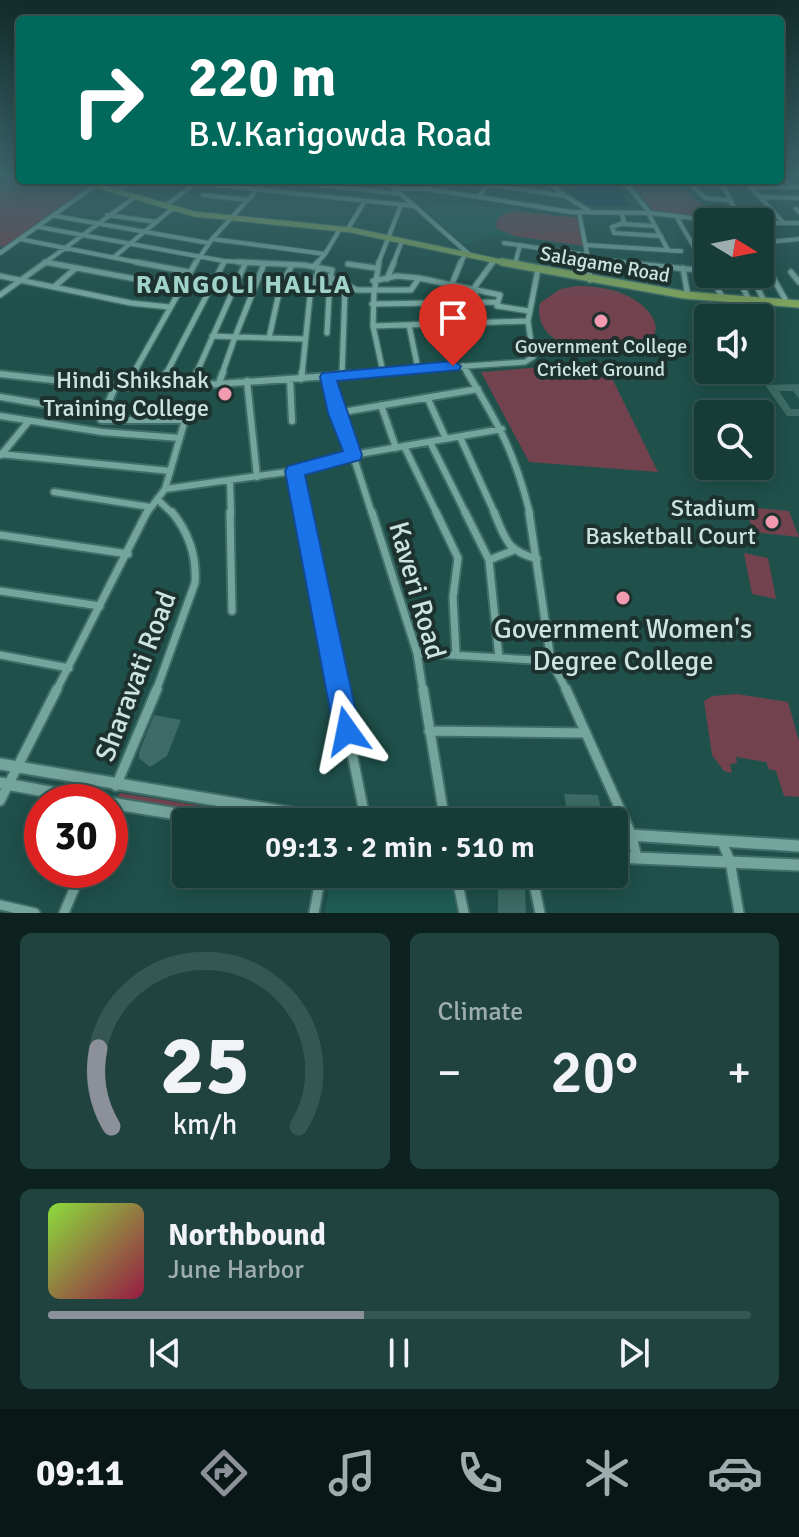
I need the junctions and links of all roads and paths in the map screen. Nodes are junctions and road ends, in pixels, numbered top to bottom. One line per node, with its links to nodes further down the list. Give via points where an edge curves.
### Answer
1 (53, 218): 22 (street)
2 (65, 218): 16 (street)
3 (104, 218): 16 (street)
4 (126, 218): 15 (street)
5 (161, 218): 15 (street)
6 (230, 218): 23 (main road, Salagame Road); 30 (street)
7 (352, 218): 23 (street)
8 (395, 218): 27 (street)
9 (428, 218): 44 (street)
10 (580, 218): 36 (street)
11 (622, 218): 20 (street)
12 (651, 218): 21 (street)
13 (677, 218): 38 (street)
14 (779, 218): 18 (street)
15 (157, 222): 24 (street)
16 (97, 223): 24 (street); 25 (street)
17 (774, 223): 18 (street)
18 (784, 223): 19 (street)
19 (799, 223)
20 (623, 224): 21 (street); 26 (street, via 612,231)
21 (655, 226): 26 (street)
22 (39, 227): 25 (street); 28 (street)
23 (343, 229): 27 (main road, Salagame Road); 43 (street)
24 (145, 232): 30 (street); 34 (street)
25 (81, 235): 34 (street); 39 (street)
26 (661, 236): 40 (street)
27 (385, 238): 31 (main road, Salagame Road); 58 (street)
28 (20, 239): 39 (street); 42 (street)
29 (799, 239): 32 (street)
30 (210, 241): 37 (street); 45 (street)
31 (402, 241): 44 (main road, Salagame Road); 69 (street)
32 (774, 242)
33 (504, 243): 35 (street)
34 (131, 245): 45 (street); 47 (street)
35 (520, 245): 46 (street); 55 (street)
36 (586, 245): 40 (street); 46 (street)
37 (263, 247): 43 (street); 51 (street)
38 (694, 247)
39 (64, 248): 47 (street); 50 (street)
40 (668, 250): 41 (street)
41 (681, 251)
42 (0, 253)
43 (325, 254): 56 (street)
44 (468, 255): 49 (main road, Salagame Road); 76 (street)
45 (199, 257): 48 (street); 62 (street)
46 (587, 257): 59 (street); 68 (street)
47 (113, 258): 62 (street)
48 (224, 261): 51 (street); 121 (street)
49 (493, 261): 55 (main road, Salagame Road); 79 (street)
50 (45, 262): 57 (street); 72 (street)
51 (248, 264): 52 (street); 103 (street)
52 (264, 264): 54 (street); 104 (street)
53 (348, 264): 58 (street)
54 (292, 265): 56 (street); 105 (street, via 280,288)
55 (515, 265): 60 (main road, Salagame Road)
56 (316, 267): 66 (street, via 332,270); 106 (street)
57 (76, 268): 75 (street); 78 (street)
58 (376, 268): 73 (street)
59 (683, 268): 61 (street); 84 (street)
60 (538, 269): 64 (main road, Salagame Road); 68 (main road); 70 (street)
61 (694, 270)
62 (189, 272): 75 (street)
63 (791, 272): 74 (street)
64 (556, 274): 68 (main road, Salagame Road); 70 (street)
65 (0, 276): 72 (street)
66 (330, 277): 77 (street); 102 (street)
67 (419, 278): 69 (street); 76 (street); 83 (street, via 411,290)
68 (590, 278): 84 (main road); 93 (main road, Salagame Road, via 720,299)
69 (387, 279): 73 (street)
70 (536, 279): 96 (street)
71 (774, 279): 89 (street)
72 (21, 280): 78 (street); 85 (street)
73 (373, 281): 83 (street)
74 (799, 282)
75 (184, 283): 95 (street)
76 (450, 283): 79 (street); 91 (street)
77 (350, 286): 83 (street); 112 (street, via 345,290)
78 (54, 287): 95 (street)
79 (474, 288): 90 (street); 92 (street, via 500,295)
80 (717, 288): 86 (street)
81 (743, 288): 87 (street)
82 (758, 288): 88 (street)
83 (371, 290): 94 (street)
84 (687, 291): 86 (main road)
85 (0, 295)
86 (721, 295): 87 (main road)
87 (748, 298): 88 (main road)
88 (763, 299): 89 (main road)
89 (785, 299): 93 (main road)
90 (475, 300): 91 (street); 92 (street); 97 (street)
91 (445, 301): 94 (street)
92 (498, 302): 96 (street, via 497,306)
93 (799, 302)
94 (372, 304): 100 (street)
95 (169, 307): 120 (street)
96 (529, 311): 98 (street)
97 (482, 320): 98 (street); 99 (street)
98 (528, 321): 108 (street, via 533,357)
99 (409, 325): 100 (street); 109 (street)
100 (373, 326): 110 (street)
101 (445, 332): 107 (street)
102 (327, 333)
103 (212, 336): 104 (street); 118 (street)
104 (235, 337): 105 (street); 117 (street)
105 (269, 338): 106 (street)
106 (305, 339): 114 (street)
107 (453, 366): 108 (street); 109 (street)
108 (463, 366): 122 (street)
109 (418, 369): 110 (street)
110 (383, 372): 112 (street)
111 (0, 374): 119 (street)
112 (342, 375): 113 (street)
113 (328, 377): 114 (street); 126 (street, Kaveri Road)
114 (301, 379): 115 (street)
115 (290, 380): 116 (street); 130 (street)
116 (247, 381): 117 (street); 142 (street)
117 (219, 383): 118 (street)
118 (191, 386): 121 (street)
119 (115, 387): 120 (street); 128 (street)
120 (126, 387): 121 (street)
121 (159, 387)
122 (478, 389): 124 (street); 131 (street)
123 (0, 397): 128 (street)
124 (428, 399): 125 (street); 135 (street)
125 (381, 405): 126 (street); 137 (street)
126 (337, 413): 139 (street, Kaveri Road)
127 (0, 416): 129 (street)
128 (101, 417): 132 (street); 134 (street, via 185,420)
129 (29, 421): 132 (street); 138 (street)
130 (292, 421)
131 (502, 429): 133 (street); 151 (street, via 517,463)
132 (102, 432): 134 (street)
133 (460, 437): 135 (street); 149 (street)
134 (180, 438): 140 (street)
135 (446, 439): 136 (street)
136 (430, 442): 137 (street); 152 (street)
137 (400, 447): 139 (street); 157 (street, via 458,558 453,597)
138 (0, 455): 140 (street)
139 (353, 455): 141 (street); 156 (street, Kaveri Road)
140 (170, 471): 144 (street)
141 (294, 471): 142 (street); 173 (street)
142 (257, 477): 143 (street)
143 (230, 481): 144 (street); 155 (street)
144 (165, 489): 146 (street)
145 (54, 492): 147 (street)
146 (157, 499): 147 (street); 168 (street, Sharavati Road, via 172,509 197,568 178,633)
147 (150, 507): 150 (street)
148 (0, 535): 150 (street)
149 (512, 551): 151 (street); 152 (street)
150 (128, 554): 154 (street)
151 (537, 559): 160 (street)
152 (489, 560): 159 (street)
153 (0, 591): 154 (street)
154 (100, 606): 161 (street)
155 (232, 611)
156 (417, 653): 157 (street); 162 (street, Kaveri Road)
157 (456, 654): 159 (street)
158 (0, 655): 161 (street)
159 (499, 658): 160 (street)
160 (551, 661): 163 (street)
161 (69, 668): 165 (street)
162 (429, 731): 163 (street); 174 (street, Kaveri Road)
163 (586, 733): 177 (street)
164 (0, 764): 165 (street)
165 (19, 767): 166 (street); 167 (street)
166 (5, 784): 170 (street)
167 (106, 784)
168 (117, 784)
169 (128, 788): 172 (street)
170 (0, 801)
171 (128, 806): 175 (street)
172 (250, 808)
173 (363, 808)
174 (443, 808)
175 (172, 813)
176 (628, 836): 177 (street)
177 (632, 836): 178 (street); 181 (street)
178 (722, 842): 179 (street); 182 (street)
179 (799, 846)
180 (628, 858): 181 (street)
181 (637, 858): 182 (street)
182 (730, 861): 183 (street); 194 (street)
183 (799, 865)
184 (74, 888): 190 (street)
185 (318, 888): 191 (street)
186 (459, 888): 192 (street)
187 (535, 888): 193 (street)
188 (0, 905): 189 (street)
189 (35, 913)
190 (64, 913)
191 (314, 913)
192 (464, 913)
193 (540, 913)
194 (739, 913)

